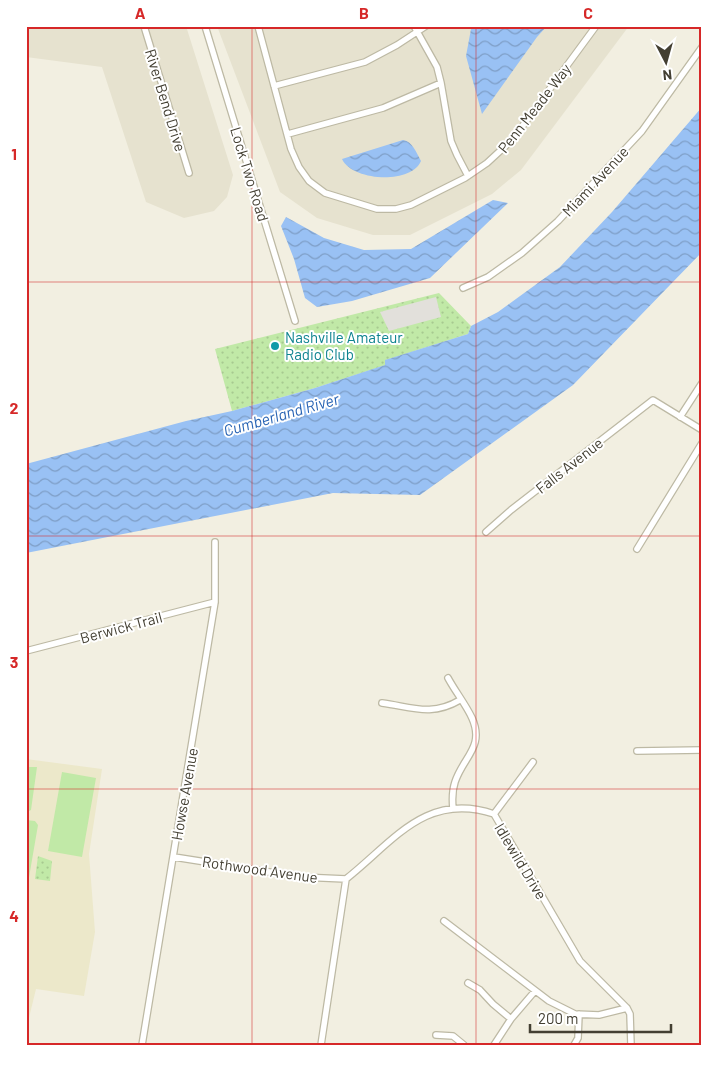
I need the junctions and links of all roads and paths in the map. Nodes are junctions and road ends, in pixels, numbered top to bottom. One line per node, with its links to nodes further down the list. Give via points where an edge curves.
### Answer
1 (144, 26): 11 (street, River Bend Drive)
2 (205, 26): 14 (street, Lock Two Road)
3 (258, 26): 9 (street, Penn Meade Way)
4 (426, 26): 6 (street)
5 (596, 26): 12 (street, Penn Meade Way, via 513,140)
6 (415, 29): 8 (street, via 437,67); 9 (street, via 397,46 364,62)
7 (702, 47): 13 (street, Miami Avenue, via 642,131 558,221 488,277)
8 (441, 83): 10 (street, via 383,108); 12 (street, via 451,141)
9 (274, 86): 10 (street, Penn Meade Way)
10 (288, 134): 12 (street, Penn Meade Way, via 299,167 309,181 325,193 376,209 411,205)
11 (189, 173)
12 (468, 176)
13 (463, 288)
14 (295, 321)
15 (702, 383): 16 (street)
16 (680, 416): 17 (street); 19 (street, Falls Avenue, via 654,400)
17 (702, 430)
18 (702, 443): 21 (street)
19 (486, 532)
20 (215, 542): 22 (street, Howse Avenue)
21 (637, 549)
22 (215, 602): 23 (street, Berwick Trail); 32 (street, Howse Avenue)
23 (26, 651)
24 (448, 678): 25 (street)
25 (460, 700): 26 (street, via 447,708 431,710); 30 (street, via 472,718 476,740 454,782)
26 (382, 702)
27 (702, 750): 28 (street)
28 (637, 751)
29 (533, 762): 31 (street)
30 (453, 809): 31 (street, Idlewild Drive, via 479,809); 33 (street, Idlewild Drive, via 424,816)
31 (494, 814): 37 (street, Idlewild Drive, via 580,960)
32 (174, 857): 33 (street, Rothwood Avenue, via 301,877); 41 (street, Howse Avenue)
33 (348, 877): 42 (street)
34 (444, 921): 36 (street)
35 (468, 983): 39 (street)
36 (535, 991): 38 (street); 39 (street)
37 (627, 1008): 38 (street, via 599,1015); 46 (street)
38 (579, 1014): 45 (street, via 578,1038)
39 (511, 1019): 44 (street)
40 (436, 1035): 43 (street, via 452,1036)
41 (142, 1045)
42 (321, 1045)
43 (464, 1045)
44 (494, 1045)
45 (574, 1045)
46 (631, 1045)

